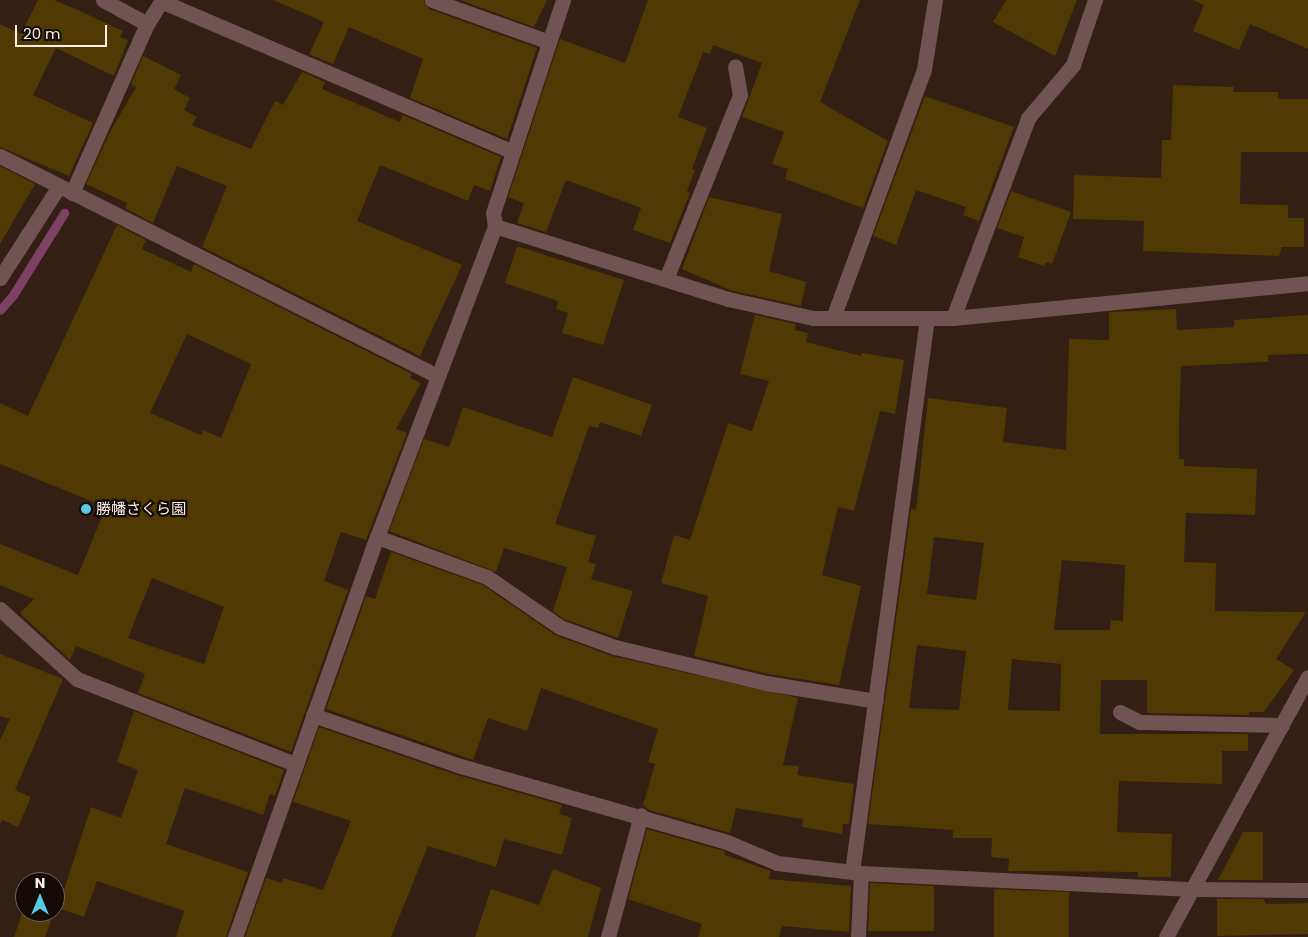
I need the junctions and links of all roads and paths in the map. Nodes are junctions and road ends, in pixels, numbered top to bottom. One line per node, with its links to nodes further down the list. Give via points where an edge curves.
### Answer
1 (103, 0): 7 (street)
2 (432, 0): 8 (street)
3 (563, 0): 8 (street)
4 (935, 0): 17 (street, via 924,69)
5 (1095, 0): 19 (street, via 1073,65 1028,118)
6 (161, 1): 7 (street); 10 (street)
7 (147, 24): 12 (street)
8 (549, 42): 10 (street)
9 (735, 66): 15 (street, via 740,95)
10 (514, 152): 13 (street, via 493,213)
11 (0, 156): 12 (street)
12 (66, 189): 14 (street); 20 (street)
13 (495, 226): 15 (street); 20 (street)
14 (0, 278)
15 (666, 279): 17 (street, via 728,299 812,318)
16 (1308, 283): 19 (street)
17 (833, 318): 18 (street)
18 (927, 318): 19 (street); 24 (street)
19 (953, 318)
20 (438, 376): 21 (street)
21 (378, 537): 24 (street, via 487,576 560,627 615,647 766,683); 26 (street)
22 (0, 609): 28 (street, via 77,679)
23 (1308, 677): 27 (street)
24 (876, 701): 30 (street)
25 (1120, 712): 27 (street, via 1140,722)
26 (313, 715): 28 (street); 29 (street, via 457,765)
27 (1282, 725): 31 (street)
28 (295, 764): 33 (street)
29 (640, 816): 30 (street, via 726,842 777,863); 34 (street)
30 (857, 872): 31 (street); 35 (street)
31 (1191, 889): 32 (street); 36 (street)
32 (1308, 890)
33 (235, 937)
34 (608, 937)
35 (858, 937)
36 (1166, 937)

